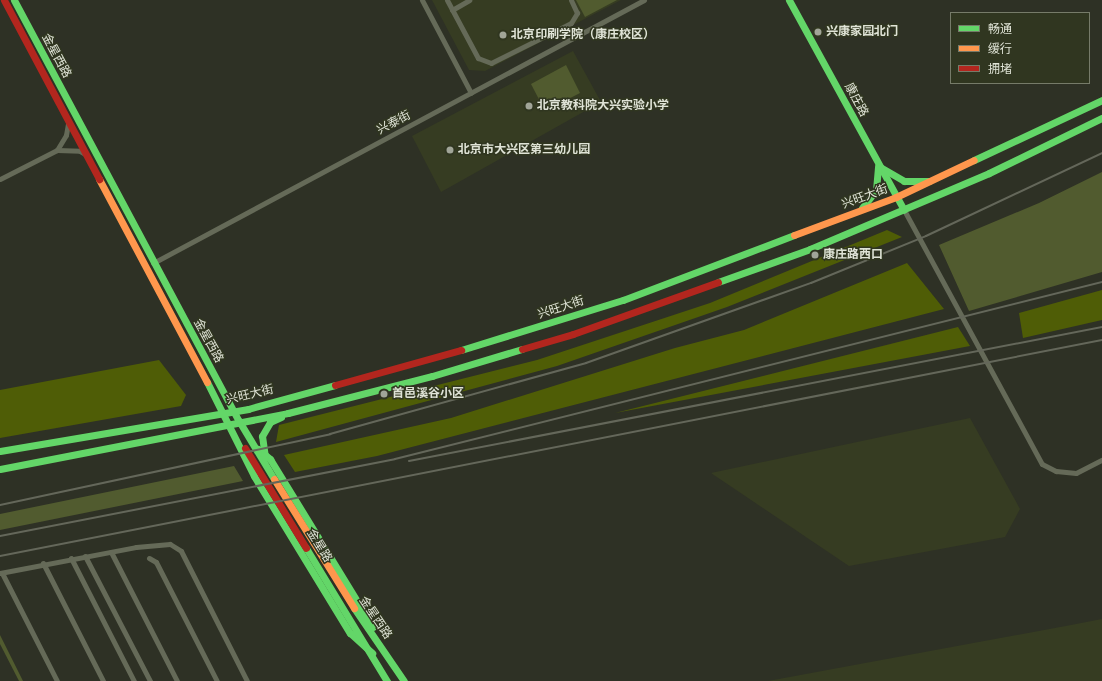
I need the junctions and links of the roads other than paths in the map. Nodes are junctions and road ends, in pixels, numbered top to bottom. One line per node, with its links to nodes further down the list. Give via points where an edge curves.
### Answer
1 (4, 0): 13 (main road, 金星西路)
2 (14, 0): 22 (main road, 金星西路)
3 (422, 0): 10 (street)
4 (447, 0): 9 (street)
5 (469, 0): 9 (street)
6 (571, 0): 9 (street, via 577,13 571,23 491,63 478,58)
7 (644, 0): 10 (street, 兴泰街)
8 (789, 0): 16 (main road, 康庄路)
9 (452, 10)
10 (471, 93): 22 (street, 兴泰街)
11 (1102, 100): 18 (main road, 兴旺大街)
12 (1102, 118): 21 (main road, 兴旺大街, via 989,173)
13 (68, 119): 14 (street, via 66,135); 15 (main road, 金星西路)
14 (56, 150): 15 (street, via 80,151); 17 (street)
15 (88, 156): 24 (main road, 金星西路)
16 (878, 166): 18 (main road, via 904,182); 19 (main road, 康庄路); 20 (main road, via 876,190)
17 (0, 179)
18 (934, 180): 19 (main road, 兴旺大街)
19 (896, 197): 20 (main road, 兴旺大街); 21 (main road, 康庄路)
20 (859, 210): 23 (main road, 兴旺大街, via 623,300 506,337)
21 (904, 210): 25 (main road, 兴旺大街, via 795,254 573,334 432,376); 31 (street, via 1042,464 1056,471 1076,473)
22 (153, 263): 23 (main road, 金星西路)
23 (233, 411): 24 (main road, 兴旺大街); 26 (main road, 金星西路)
24 (223, 412): 27 (main road, 金星西路); 29 (main road, 兴旺大街)
25 (288, 413): 26 (main road, 兴旺大街); 30 (main road, via 270,422 264,430)
26 (239, 421): 27 (main road, 兴旺大街); 28 (main road, 金星西路)
27 (229, 424): 32 (main road, 兴旺大街); 48 (main road, 金星西路, via 254,476 350,633 372,653)
28 (252, 444): 30 (main road); 33 (main road, 金星西路)
29 (0, 451)
30 (264, 455): 33 (main road); 40 (main road, via 270,459 364,610)
31 (1102, 460)
32 (0, 469)
33 (272, 478): 40 (main road, 金星西路, via 342,590)
34 (111, 552): 35 (street); 45 (street); 47 (street, via 166,543 181,551)
35 (85, 556): 36 (street); 44 (street)
36 (71, 558): 38 (street); 43 (street)
37 (149, 558): 46 (street, via 156,562)
38 (43, 563): 39 (street); 42 (street)
39 (1, 573): 41 (street)
40 (391, 661): 49 (main road, 金星西路)
41 (57, 681)
42 (103, 681)
43 (134, 681)
44 (150, 681)
45 (177, 681)
46 (217, 681)
47 (247, 681)
48 (387, 681)
49 (404, 681)

